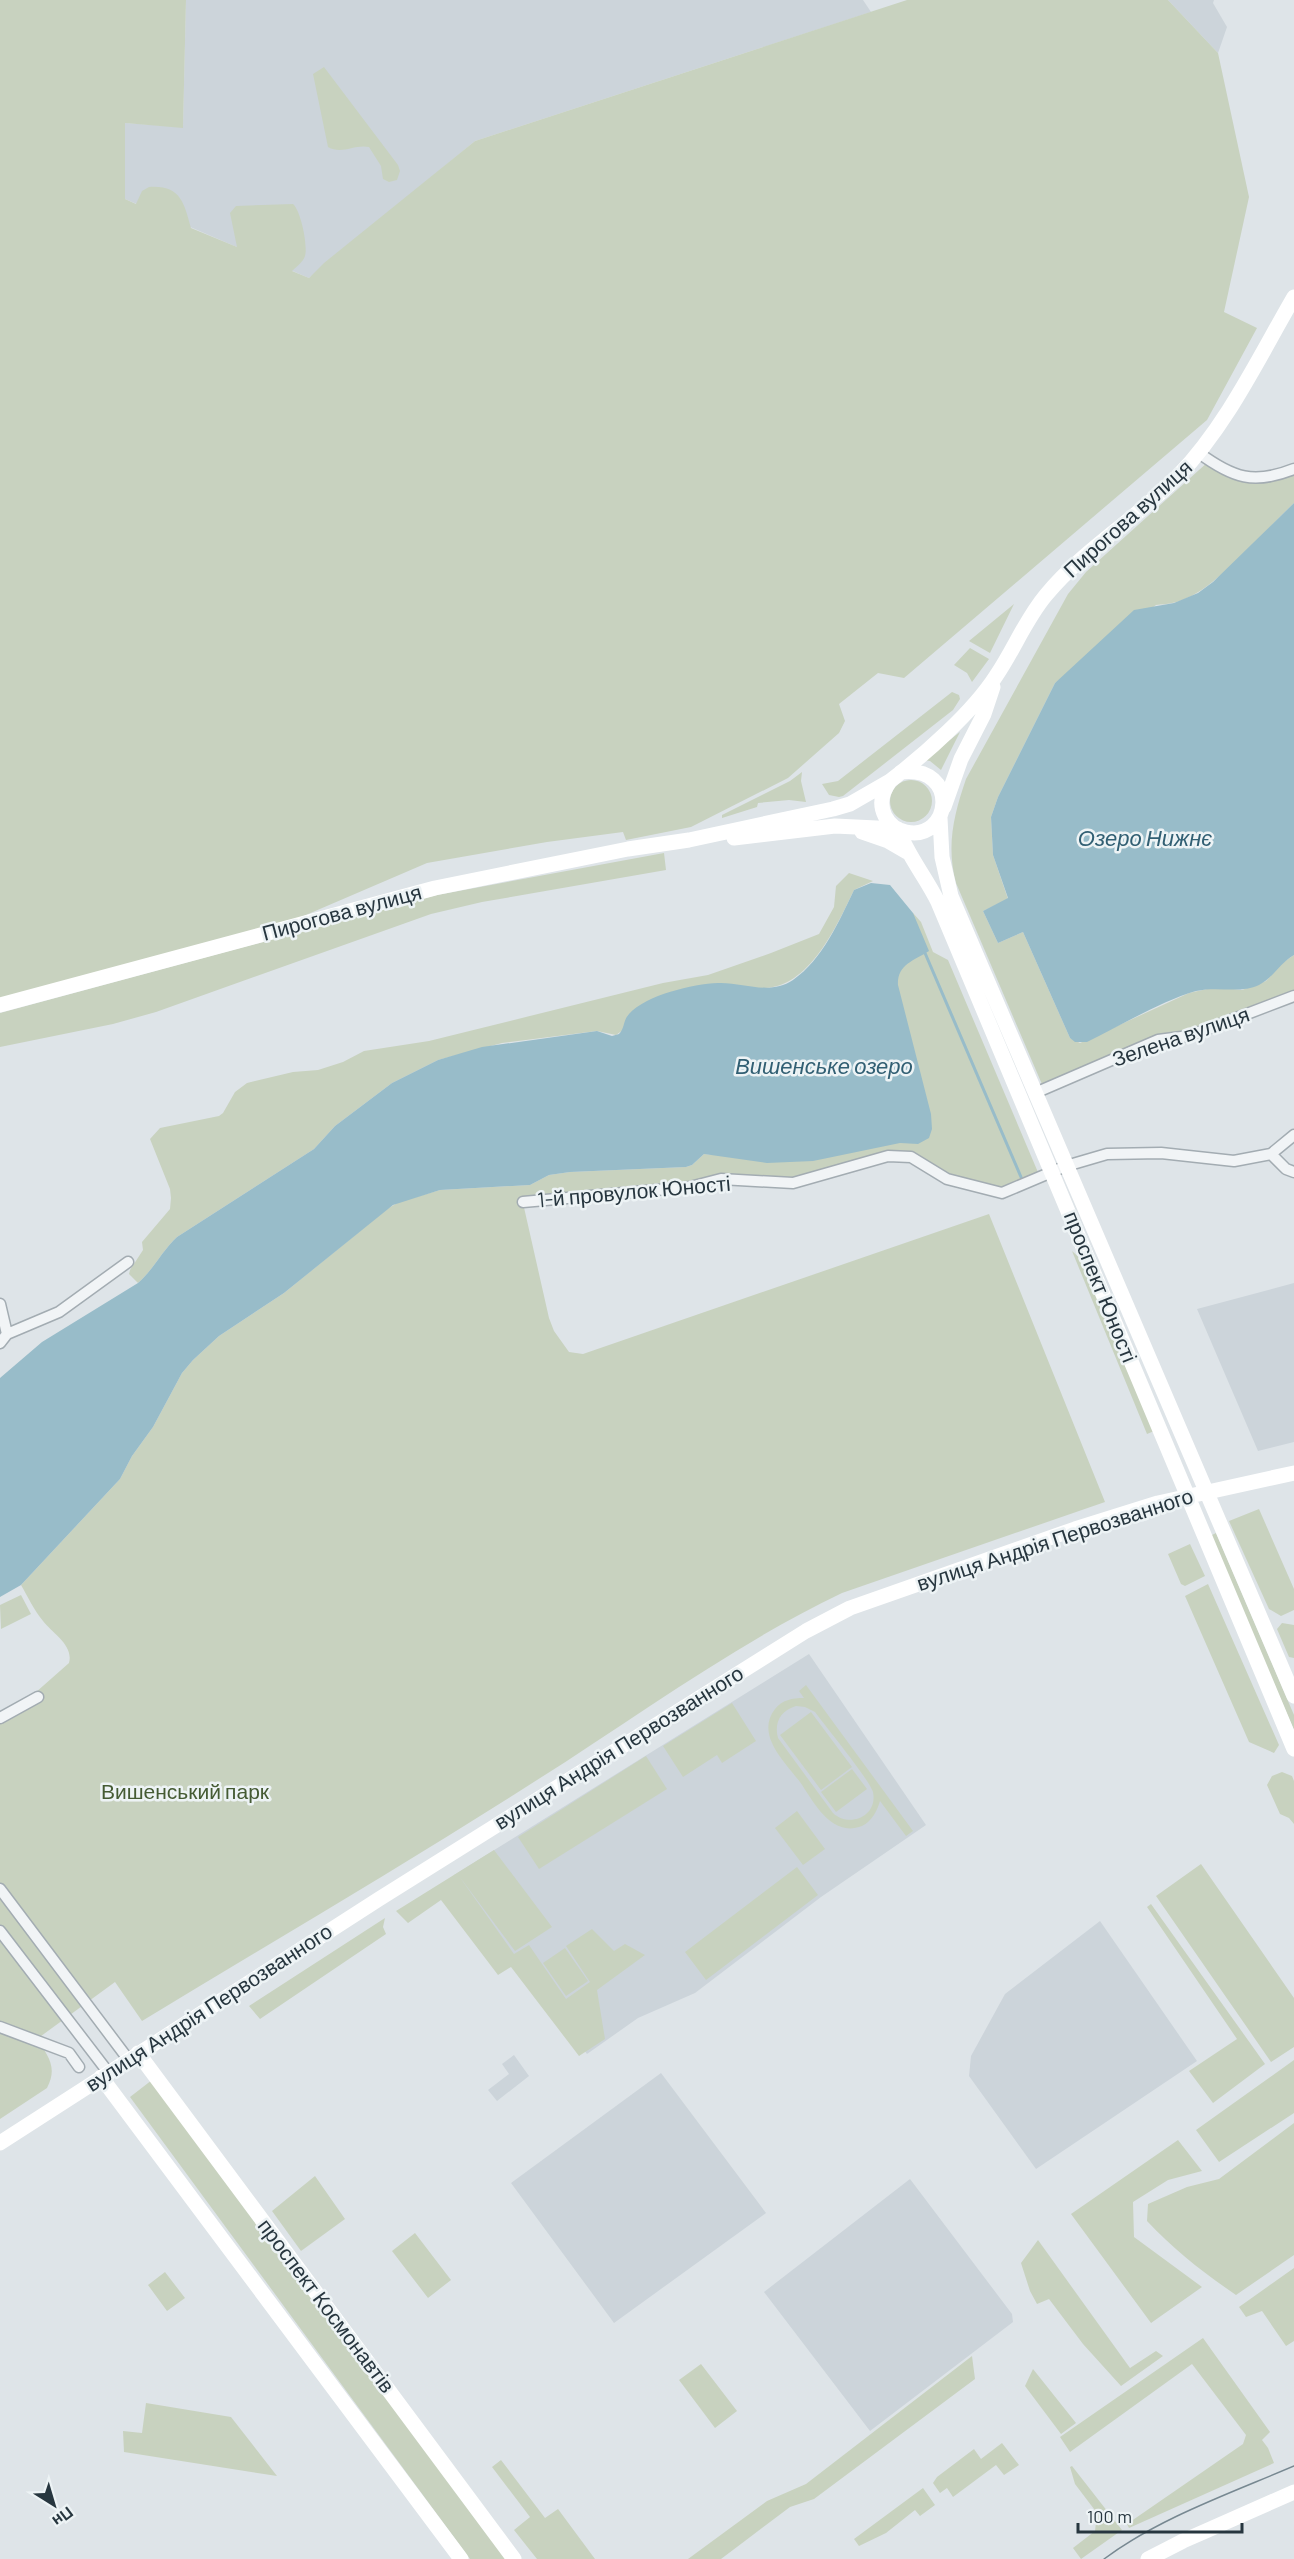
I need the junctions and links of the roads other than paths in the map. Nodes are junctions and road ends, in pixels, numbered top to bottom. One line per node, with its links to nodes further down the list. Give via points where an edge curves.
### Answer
1 (1294, 297): 2 (main road, Пирогова вулиця, via 1226,415)
2 (1199, 453): 3 (street, via 1221,467 1254,479); 4 (main road, Пирогова вулиця, via 1167,487 1047,593)
3 (1294, 469)
4 (996, 677): 5 (main road, Пирогова вулиця, via 970,710); 6 (main road, Пирогова вулиця)
5 (895, 777): 6 (main road, via 913,771 934,779 944,798); 8 (main road, via 882,797 882,808); 9 (main road, Пирогова вулиця, via 850,804)
6 (941, 814): 8 (main road, via 934,825 919,833); 13 (main road, проспект Юності, via 942,857 949,889)
7 (848, 827): 8 (main road, Пирогова вулиця); 9 (main road, Пирогова вулиця); 10 (main road)
8 (898, 829): 10 (main road, проспект Юності)
9 (689, 840): 12 (main road, Пирогова вулиця, via 435,888)
10 (907, 852): 16 (main road, проспект Юності, via 938,902)
11 (1294, 996): 13 (street, Зелена вулиця, via 1189,1036 1158,1040)
12 (0, 1005)
13 (1035, 1093): 16 (main road, проспект Юності)
14 (1294, 1135): 15 (street)
15 (1271, 1154): 16 (street, 1-й провулок Юності, via 1234,1161 1161,1153 1107,1154); 17 (street)
16 (1059, 1168): 18 (street, 1-й провулок Юності, via 1008,1192 996,1193 947,1179 917,1160 896,1156 793,1183 721,1179 690,1187); 24 (main road, проспект Юності); 25 (main road, проспект Юності)
17 (1294, 1172)
18 (523, 1202)
19 (128, 1262): 21 (street, via 59,1312)
20 (0, 1304): 21 (street)
21 (7, 1334): 22 (street)
22 (0, 1343)
23 (1294, 1473): 24 (main road, вулиця Андрія Первозванного)
24 (1206, 1492): 25 (main road, вулиця Андрія Первозванного); 26 (main road, проспект Юності)
25 (1187, 1496): 29 (main road, проспект Юності); 33 (main road, вулиця Андрія Первозванного, via 1075,1529 861,1604 806,1631)
26 (1294, 1696)
27 (38, 1697): 28 (street)
28 (0, 1718)
29 (1294, 1749)
30 (0, 1889): 33 (street)
31 (0, 1931): 35 (street)
32 (0, 2026): 34 (street, via 69,2053)
33 (133, 2056): 35 (main road, вулиця Андрія Первозванного); 39 (main road, проспект Космонавтів)
34 (79, 2067)
35 (104, 2074): 36 (main road, вулиця Андрія Первозванного); 38 (main road, проспект Космонавтів)
36 (0, 2144)
37 (1294, 2492): 40 (main road)
38 (461, 2559)
39 (514, 2559)
40 (1148, 2559)

